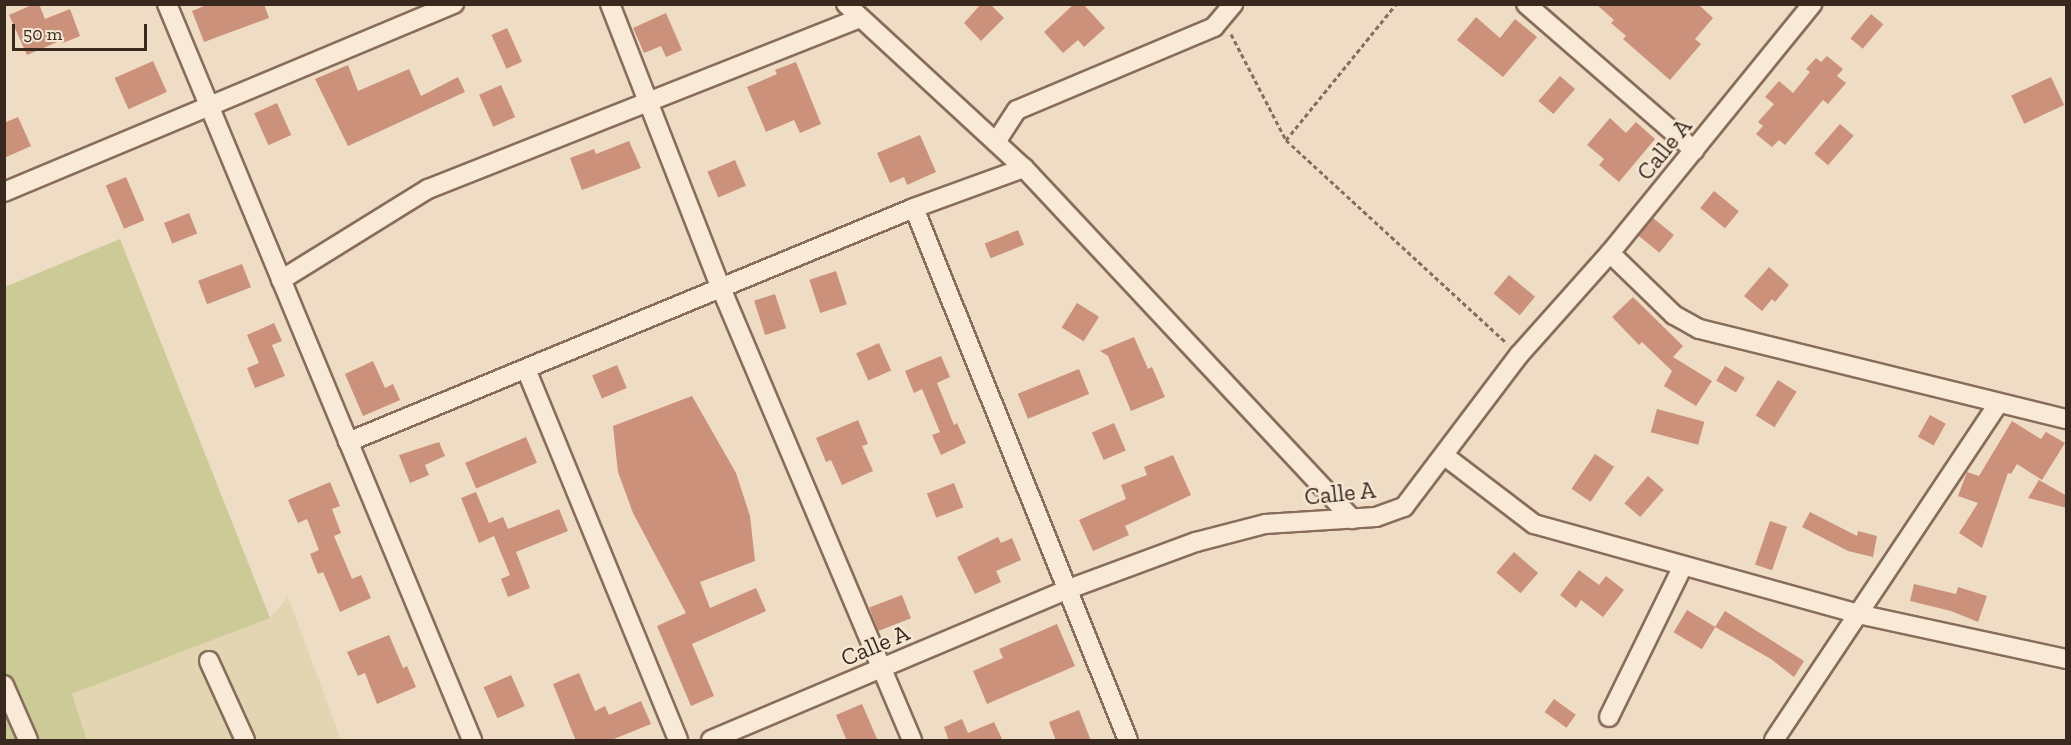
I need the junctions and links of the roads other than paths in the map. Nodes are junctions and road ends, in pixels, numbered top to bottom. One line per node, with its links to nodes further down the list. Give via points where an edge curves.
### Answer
1 (167, 4): 10 (street)
2 (454, 4): 10 (street)
3 (610, 4): 9 (street)
4 (846, 4): 8 (street)
5 (1526, 4): 12 (street)
6 (1812, 4): 12 (street, Calle A)
7 (1223, 9): 11 (street, via 1214,27 1017,110)
8 (858, 18): 9 (street); 11 (street)
9 (648, 102): 17 (street, via 428,189); 18 (street)
10 (210, 108): 14 (street); 17 (street)
11 (996, 142): 13 (street)
12 (1694, 150): 16 (street, Calle A)
13 (1024, 168): 15 (street); 24 (street)
14 (4, 192)
15 (914, 208): 18 (street); 26 (street)
16 (1610, 253): 20 (street, via 1674,315 1699,329); 23 (street, Calle A, via 1519,355)
17 (281, 280): 22 (street)
18 (721, 288): 19 (street); 30 (street)
19 (525, 369): 22 (street); 36 (street)
20 (1999, 403): 21 (street); 27 (street)
21 (2067, 419)
22 (348, 442): 35 (street)
23 (1445, 456): 24 (street, Calle A, via 1404,507 1376,517); 25 (street, via 1534,524)
24 (1353, 519): 26 (street, Calle A, via 1264,524 1227,532)
25 (1683, 566): 27 (street); 32 (street)
26 (1066, 590): 30 (street, Calle A); 39 (street)
27 (1858, 614): 28 (street); 40 (street)
28 (2067, 659)
29 (209, 661): 34 (street)
30 (883, 668): 37 (street, Calle A); 38 (street)
31 (4, 685): 33 (street)
32 (1609, 717)
33 (28, 741)
34 (245, 741)
35 (472, 741)
36 (678, 741)
37 (711, 741)
38 (912, 741)
39 (1128, 741)
40 (1774, 741)

